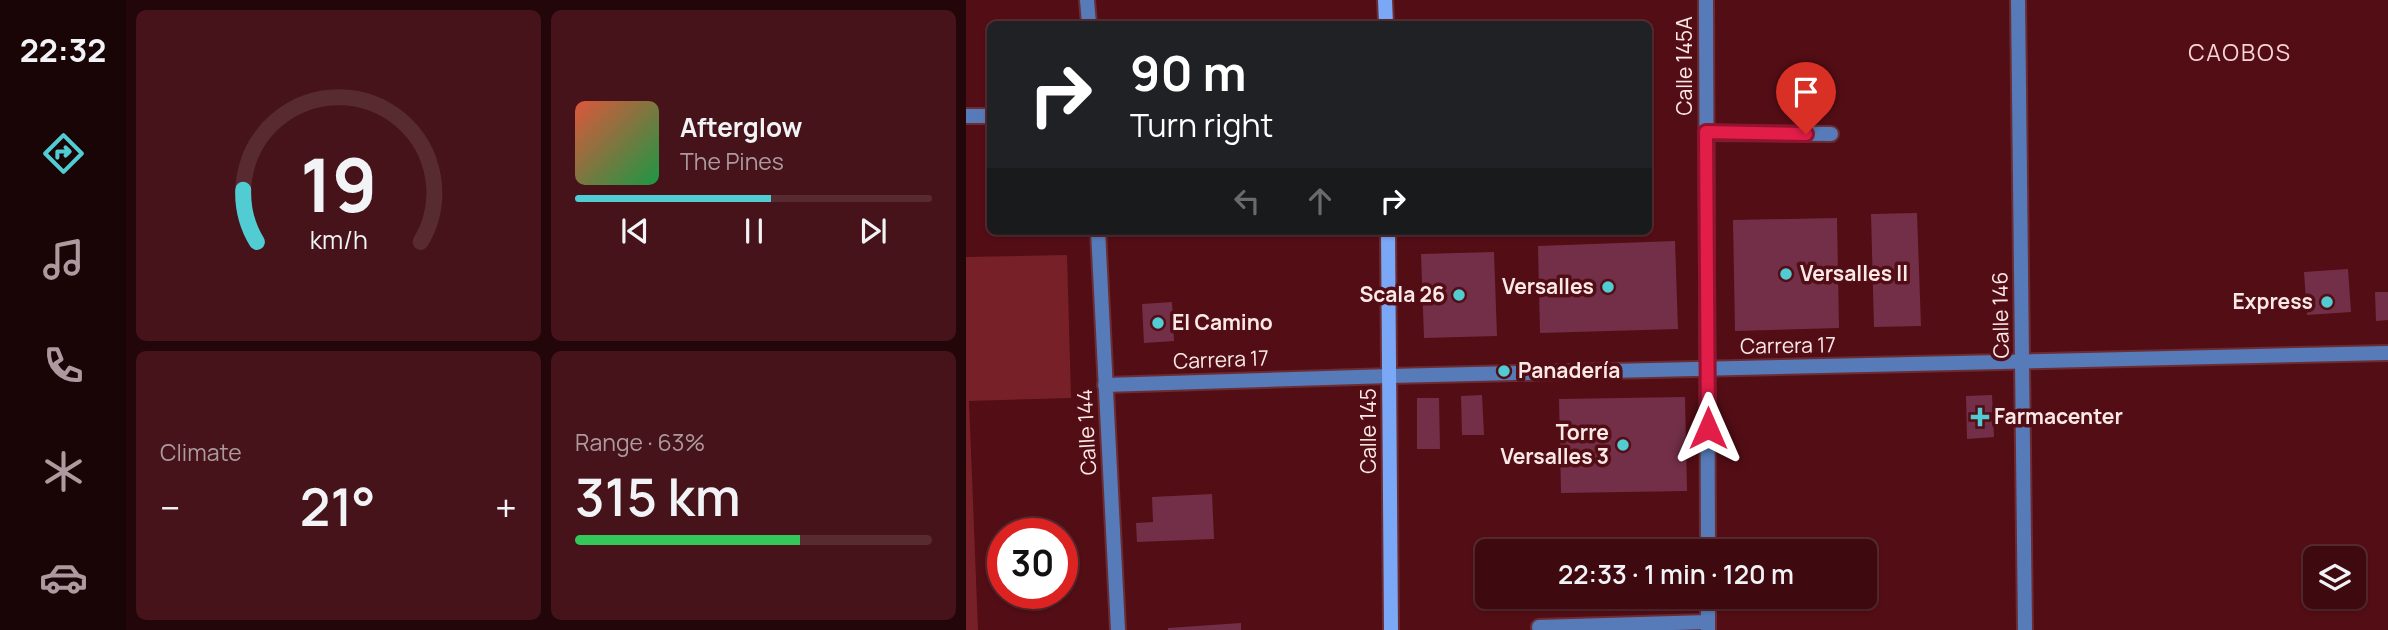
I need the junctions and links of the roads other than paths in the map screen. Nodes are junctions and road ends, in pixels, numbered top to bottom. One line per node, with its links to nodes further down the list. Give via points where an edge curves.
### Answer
1 (1087, 0): 5 (street)
2 (1385, 0): 6 (street)
3 (1706, 0): 9 (street, Calle 145A)
4 (2018, 0): 14 (street, Calle 146)
5 (1089, 21)
6 (1386, 21)
7 (966, 116): 8 (street)
8 (987, 116)
9 (1706, 132): 10 (street); 15 (street, Calle 145A)
10 (1831, 134)
11 (1098, 235): 17 (street, Calle 144)
12 (1388, 235): 16 (street, Calle 145)
13 (2388, 353): 14 (street, Carrera 17)
14 (2022, 362): 15 (street, Carrera 17); 23 (street, Calle 146)
15 (1708, 369): 16 (street, Carrera 17); 18 (street, Calle 145A)
16 (1390, 376): 17 (street, Carrera 17); 22 (street, Calle 145)
17 (1105, 384): 21 (street, Calle 144)
18 (1708, 539)
19 (1708, 626): 20 (street)
20 (1539, 627)
21 (1118, 630)
22 (1391, 630)
23 (2025, 630)

